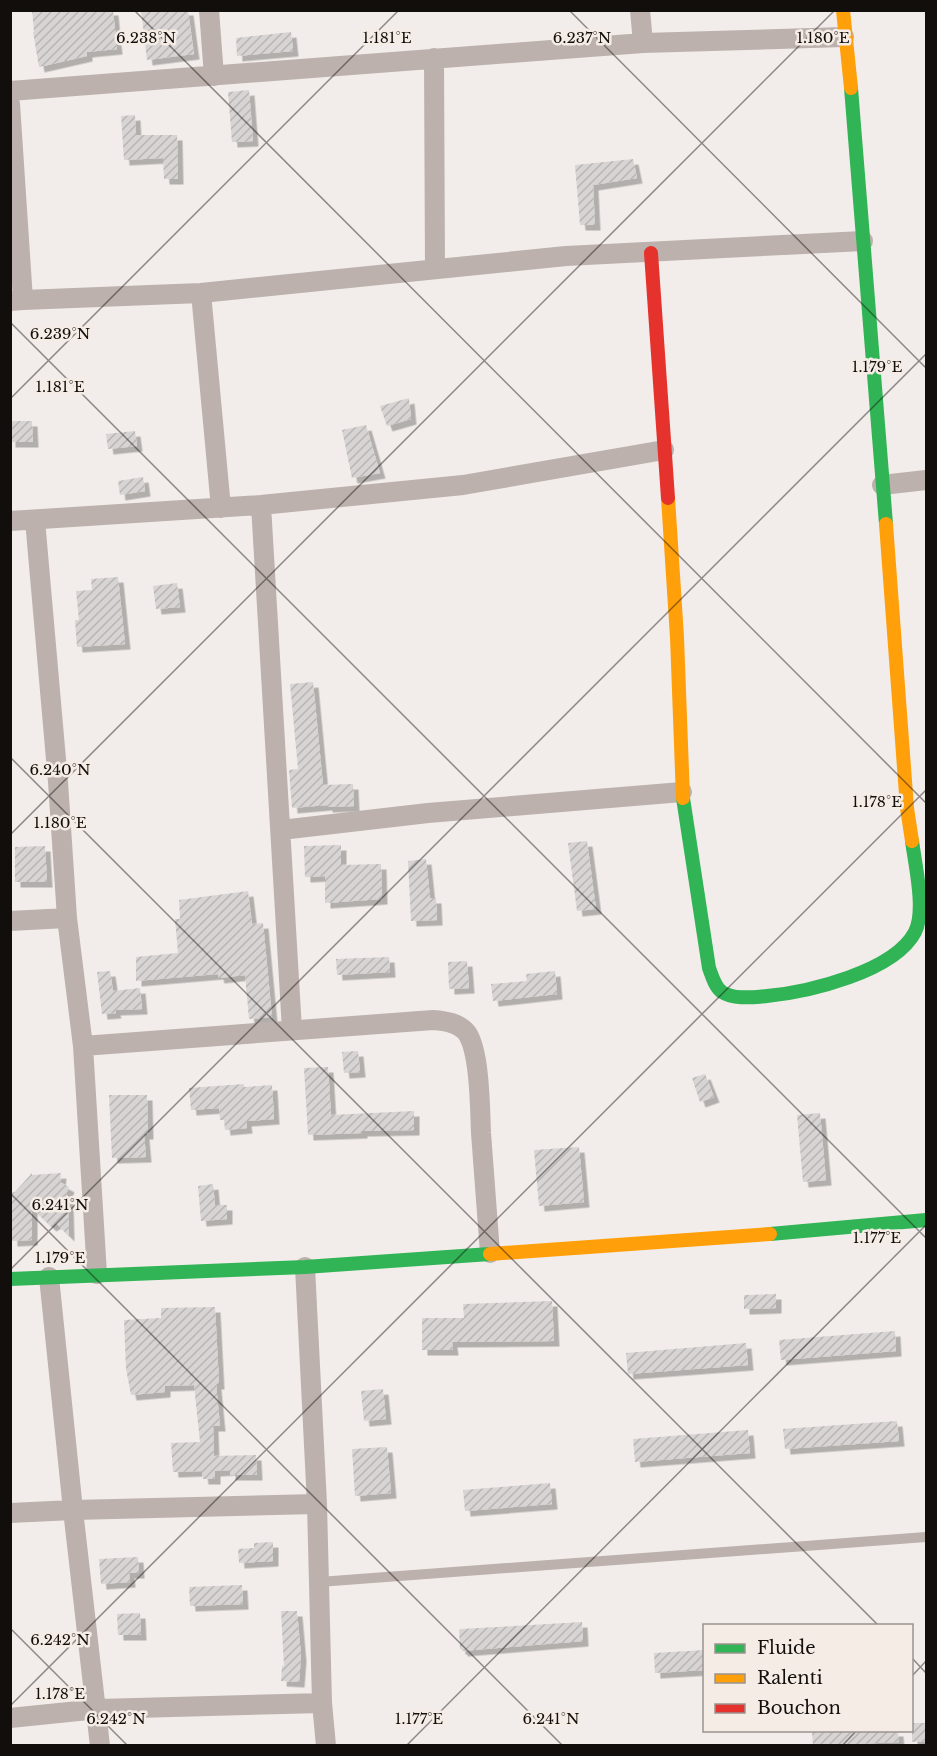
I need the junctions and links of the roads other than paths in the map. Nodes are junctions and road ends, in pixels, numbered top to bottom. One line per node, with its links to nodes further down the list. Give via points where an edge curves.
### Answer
1 (209, 10): 7 (street)
2 (640, 10): 5 (street)
3 (843, 10): 4 (street)
4 (844, 37): 5 (street); 10 (street, via 856,133)
5 (644, 43): 6 (street)
6 (434, 58): 7 (street); 12 (street)
7 (214, 76): 8 (street)
8 (10, 90)
9 (10, 104): 14 (street)
10 (863, 241): 11 (street); 17 (street)
11 (651, 253): 12 (street, via 566,256); 15 (street)
12 (435, 269): 13 (street)
13 (201, 293): 14 (street); 19 (street)
14 (17, 301)
15 (664, 450): 18 (street, via 463,485); 22 (street, via 677,637)
16 (927, 480): 17 (street)
17 (882, 485): 22 (street, via 907,808 919,898 916,931 888,958 832,984 770,995 739,997 723,992 709,968)
18 (261, 505): 19 (street); 23 (street)
19 (220, 508): 20 (street)
20 (35, 520): 21 (street); 24 (street)
21 (10, 521)
22 (682, 792): 23 (street)
23 (280, 830): 26 (street)
24 (67, 918): 25 (street); 27 (street)
25 (10, 921)
26 (292, 1030): 27 (street); 29 (street, via 434,1020 449,1022 466,1032 472,1042 478,1080)
27 (83, 1046): 31 (street)
28 (927, 1220): 29 (street)
29 (489, 1253): 30 (street)
30 (305, 1267): 31 (street); 34 (street)
31 (97, 1274): 32 (street)
32 (49, 1277): 33 (street); 35 (street)
33 (10, 1279)
34 (317, 1504): 35 (street); 38 (street)
35 (73, 1509): 36 (street); 40 (street)
36 (10, 1513)
37 (927, 1537): 38 (lane)
38 (319, 1582): 39 (street)
39 (322, 1703): 40 (street); 43 (street)
40 (98, 1709): 41 (street); 42 (street)
41 (10, 1718)
42 (100, 1746)
43 (326, 1746)

